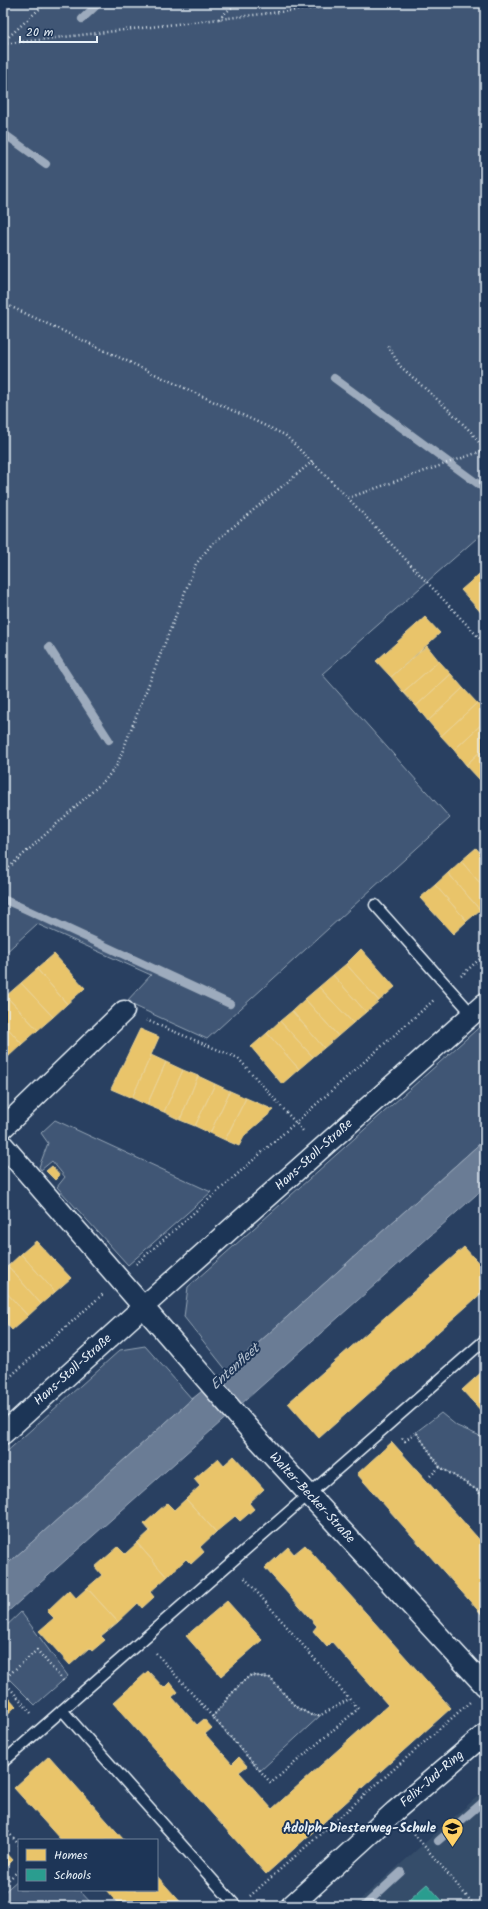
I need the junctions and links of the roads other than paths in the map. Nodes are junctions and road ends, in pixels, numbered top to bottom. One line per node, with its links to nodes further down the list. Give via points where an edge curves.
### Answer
1 (375, 905): 2 (lane, via 448,987)
2 (479, 1008): 6 (street, Hans-Stoll-Straße)
3 (124, 1011): 4 (street)
4 (3, 1128)
5 (3, 1144): 6 (street)
6 (143, 1307): 8 (street, Hans-Stoll-Straße); 9 (street, Walter-Becker-Straße)
7 (485, 1340): 9 (lane)
8 (3, 1434)
9 (308, 1494): 10 (street, Walter-Becker-Straße); 11 (lane)
10 (479, 1693)
11 (62, 1710): 13 (lane); 14 (lane)
12 (485, 1734): 15 (street, Felix-Jud-Ring, via 395,1811)
13 (3, 1762)
14 (236, 1906)
15 (291, 1906)

